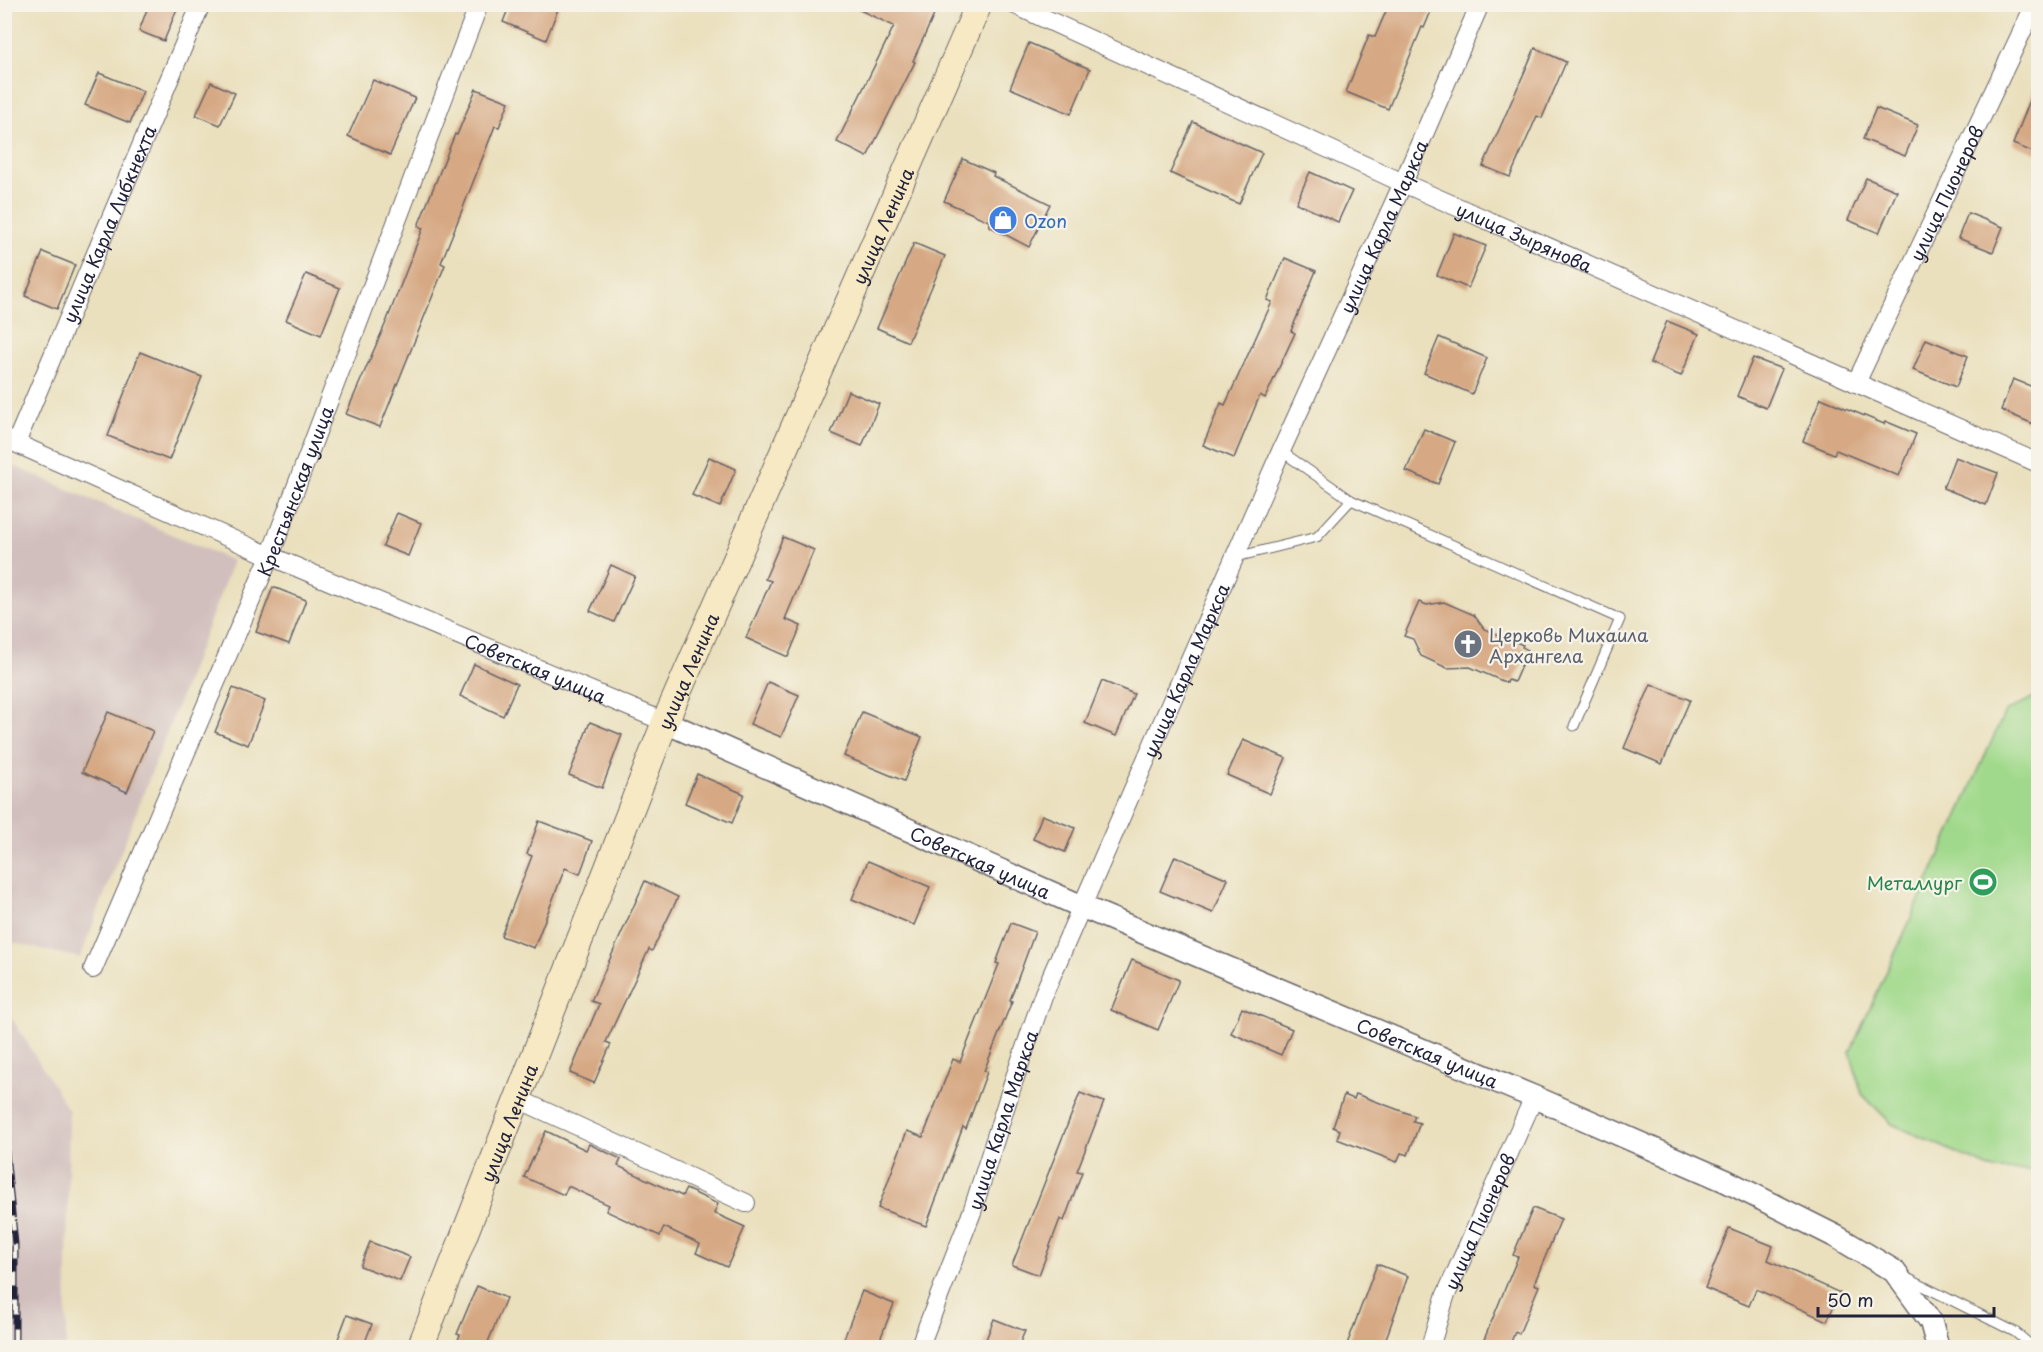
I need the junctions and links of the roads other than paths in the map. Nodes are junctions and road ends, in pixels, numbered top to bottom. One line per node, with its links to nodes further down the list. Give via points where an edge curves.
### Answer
1 (201, 4): 9 (street, улица Карла Либкнехта)
2 (479, 4): 13 (street, Крестьянская улица)
3 (978, 4): 15 (main road, улица Ленина)
4 (1013, 4): 7 (street, улица Зырянова)
5 (1480, 4): 7 (street, улица Карла Маркса)
6 (2035, 4): 8 (street, улица Пионеров)
7 (1402, 183): 8 (street, улица Зырянова); 10 (street, улица Карла Маркса)
8 (1856, 383): 11 (street, улица Зырянова)
9 (10, 441): 13 (street, Советская улица)
10 (1281, 452): 12 (lane); 14 (street, улица Карла Маркса)
11 (2038, 463)
12 (1351, 500): 14 (lane, via 1317,537); 16 (lane, via 1620,619)
13 (270, 556): 15 (street, Советская улица); 18 (street, Крестьянская улица)
14 (1236, 557): 17 (street, улица Карла Маркса)
15 (665, 722): 17 (street, Советская улица); 20 (main road, улица Ленина)
16 (1574, 726)
17 (1083, 907): 19 (street, Советская улица); 24 (street, улица Карла Маркса, via 1044,993 972,1212)
18 (93, 969)
19 (1534, 1097): 22 (street, Советская улица, via 1726,1181 1837,1237); 25 (street, улица Пионеров, via 1445,1297)
20 (518, 1099): 21 (street); 23 (main road, улица Ленина)
21 (746, 1203)
22 (1894, 1271): 26 (street, Советская улица, via 1931,1322); 27 (lane, via 2015,1332)
23 (420, 1347)
24 (919, 1347)
25 (1430, 1347)
26 (1938, 1347)
27 (2034, 1347)

